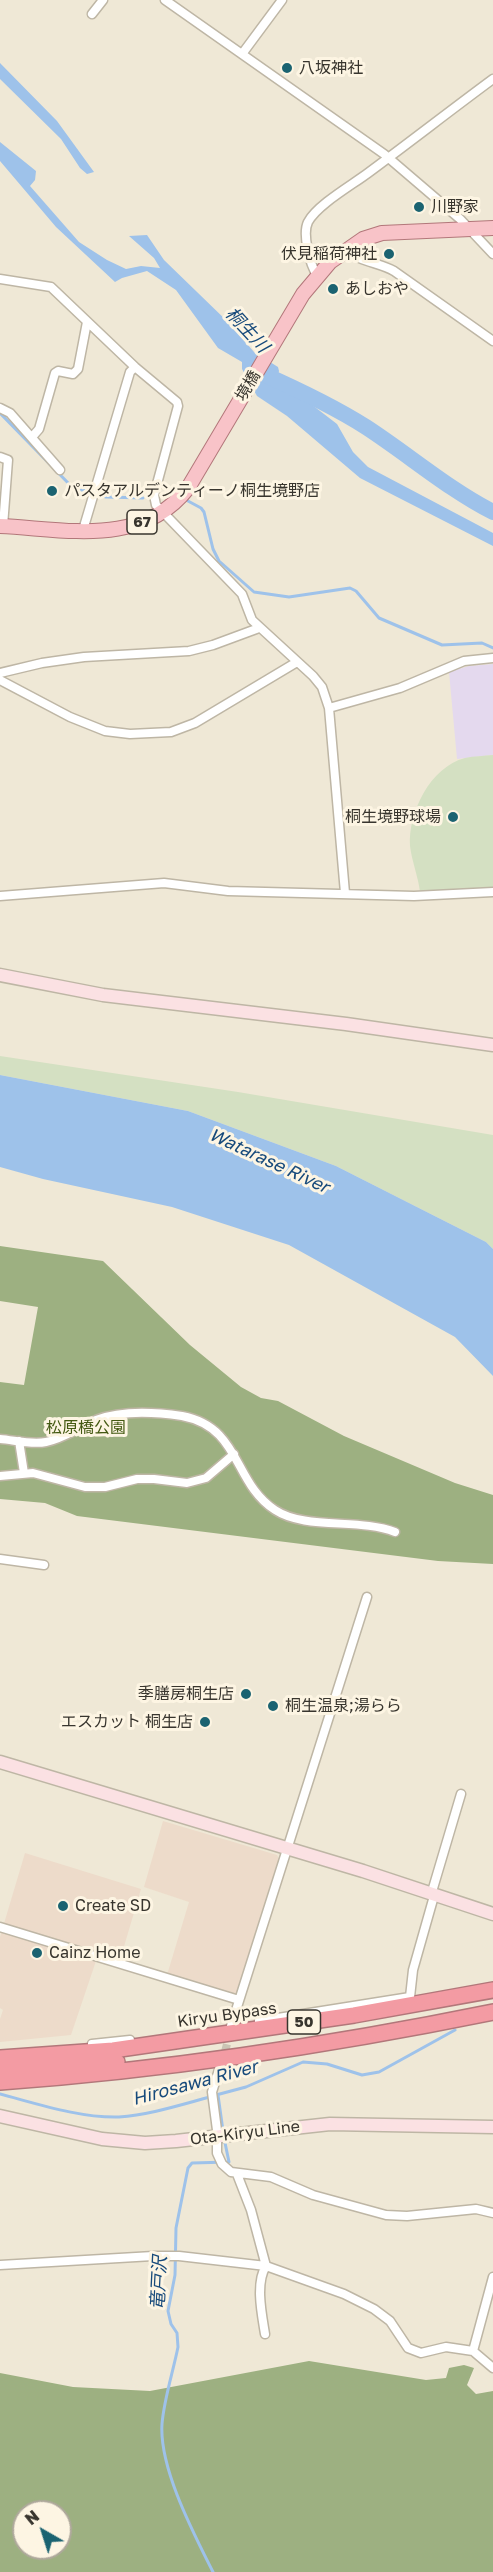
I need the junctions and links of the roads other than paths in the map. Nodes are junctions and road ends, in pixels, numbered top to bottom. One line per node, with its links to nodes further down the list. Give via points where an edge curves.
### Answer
1 (103, 0): 4 (street)
2 (165, 0): 5 (street)
3 (282, 0): 5 (street)
4 (92, 14)
5 (242, 54): 7 (street)
6 (493, 79): 7 (street)
7 (389, 158): 8 (street); 12 (street, via 308,221 308,252)
8 (467, 228): 9 (main road, 67); 10 (main road, 67, via 382,233 363,239); 11 (street)
9 (493, 228)
10 (348, 250): 12 (main road, 67); 15 (street, via 355,257 394,271)
11 (493, 254)
12 (317, 275): 21 (main road, 境橋 / 67, via 188,488)
13 (0, 279): 14 (street, via 51,287)
14 (87, 322): 16 (street); 18 (street, via 78,369 73,374 55,373 39,429)
15 (493, 341)
16 (135, 367): 21 (street, via 178,406 154,495); 23 (street, via 130,372)
17 (0, 408): 18 (street, via 10,413)
18 (32, 437): 20 (street)
19 (0, 457): 22 (street, via 8,459)
20 (60, 470)
21 (162, 514): 23 (main road, 67, via 125,530); 24 (street, via 242,594 252,620)
22 (2, 526): 23 (main road, 67)
23 (83, 530)
24 (260, 628): 26 (street); 27 (street, via 189,651 84,657)
25 (493, 658): 29 (street, via 465,661 400,688)
26 (297, 662): 28 (street, via 195,723 171,732 105,731); 29 (street, via 322,687)
27 (0, 673)
28 (0, 680)
29 (330, 708): 31 (street)
30 (493, 892): 31 (street, via 414,896)
31 (345, 893): 32 (street, via 228,891 164,883)
32 (0, 896)
33 (0, 975): 34 (street, via 103,995)
34 (493, 1046)
35 (0, 1439): 36 (street)
36 (19, 1441): 37 (street, via 52,1441 98,1419 149,1413 203,1422 216,1430); 38 (street)
37 (234, 1454): 38 (street, via 206,1478 187,1483 137,1479 105,1487 85,1486); 40 (street, via 260,1498 279,1513)
38 (24, 1473): 39 (street)
39 (0, 1476)
40 (395, 1532)
41 (0, 1559): 42 (street)
42 (44, 1565)
43 (367, 1597): 46 (street)
44 (0, 1762): 46 (street)
45 (461, 1794): 47 (street)
46 (286, 1848): 47 (street); 53 (street)
47 (433, 1895): 48 (street); 52 (street, via 413,1970)
48 (493, 1914)
49 (0, 1927): 53 (street)
50 (493, 1983): 52 (highway)
51 (493, 1990): 59 (highway, Kiryu Bypass / 50)
52 (410, 1997): 56 (street)
53 (239, 2000): 56 (street)
54 (493, 2003): 59 (highway, Kiryu Bypass / 50, via 327,2033)
55 (493, 2012): 58 (highway, 50)
56 (231, 2026): 57 (street, via 139,2040)
57 (0, 2052)
58 (223, 2055): 62 (highway, 50, via 75,2077); 65 (street, via 212,2095)
59 (114, 2056): 60 (highway, Kiryu Bypass / 50); 61 (highway, Kiryu Bypass / 50)
60 (0, 2058)
61 (0, 2070)
62 (0, 2082)
63 (0, 2116): 65 (street, Ota-Kiryu Line, via 126,2142)
64 (493, 2127): 65 (street, Ota-Kiryu Line, via 330,2124)
65 (216, 2137): 66 (street, via 219,2159 226,2169)
66 (237, 2174): 67 (street, via 271,2177 313,2195 386,2215 477,2209); 69 (street)
67 (493, 2213)
68 (0, 2265): 69 (street, via 179,2256)
69 (266, 2266): 71 (street, via 261,2289); 72 (street, via 375,2309 390,2321 408,2348 421,2353 446,2348)
70 (493, 2277): 72 (street)
71 (265, 2334)
72 (473, 2351): 73 (street)
73 (493, 2368)

